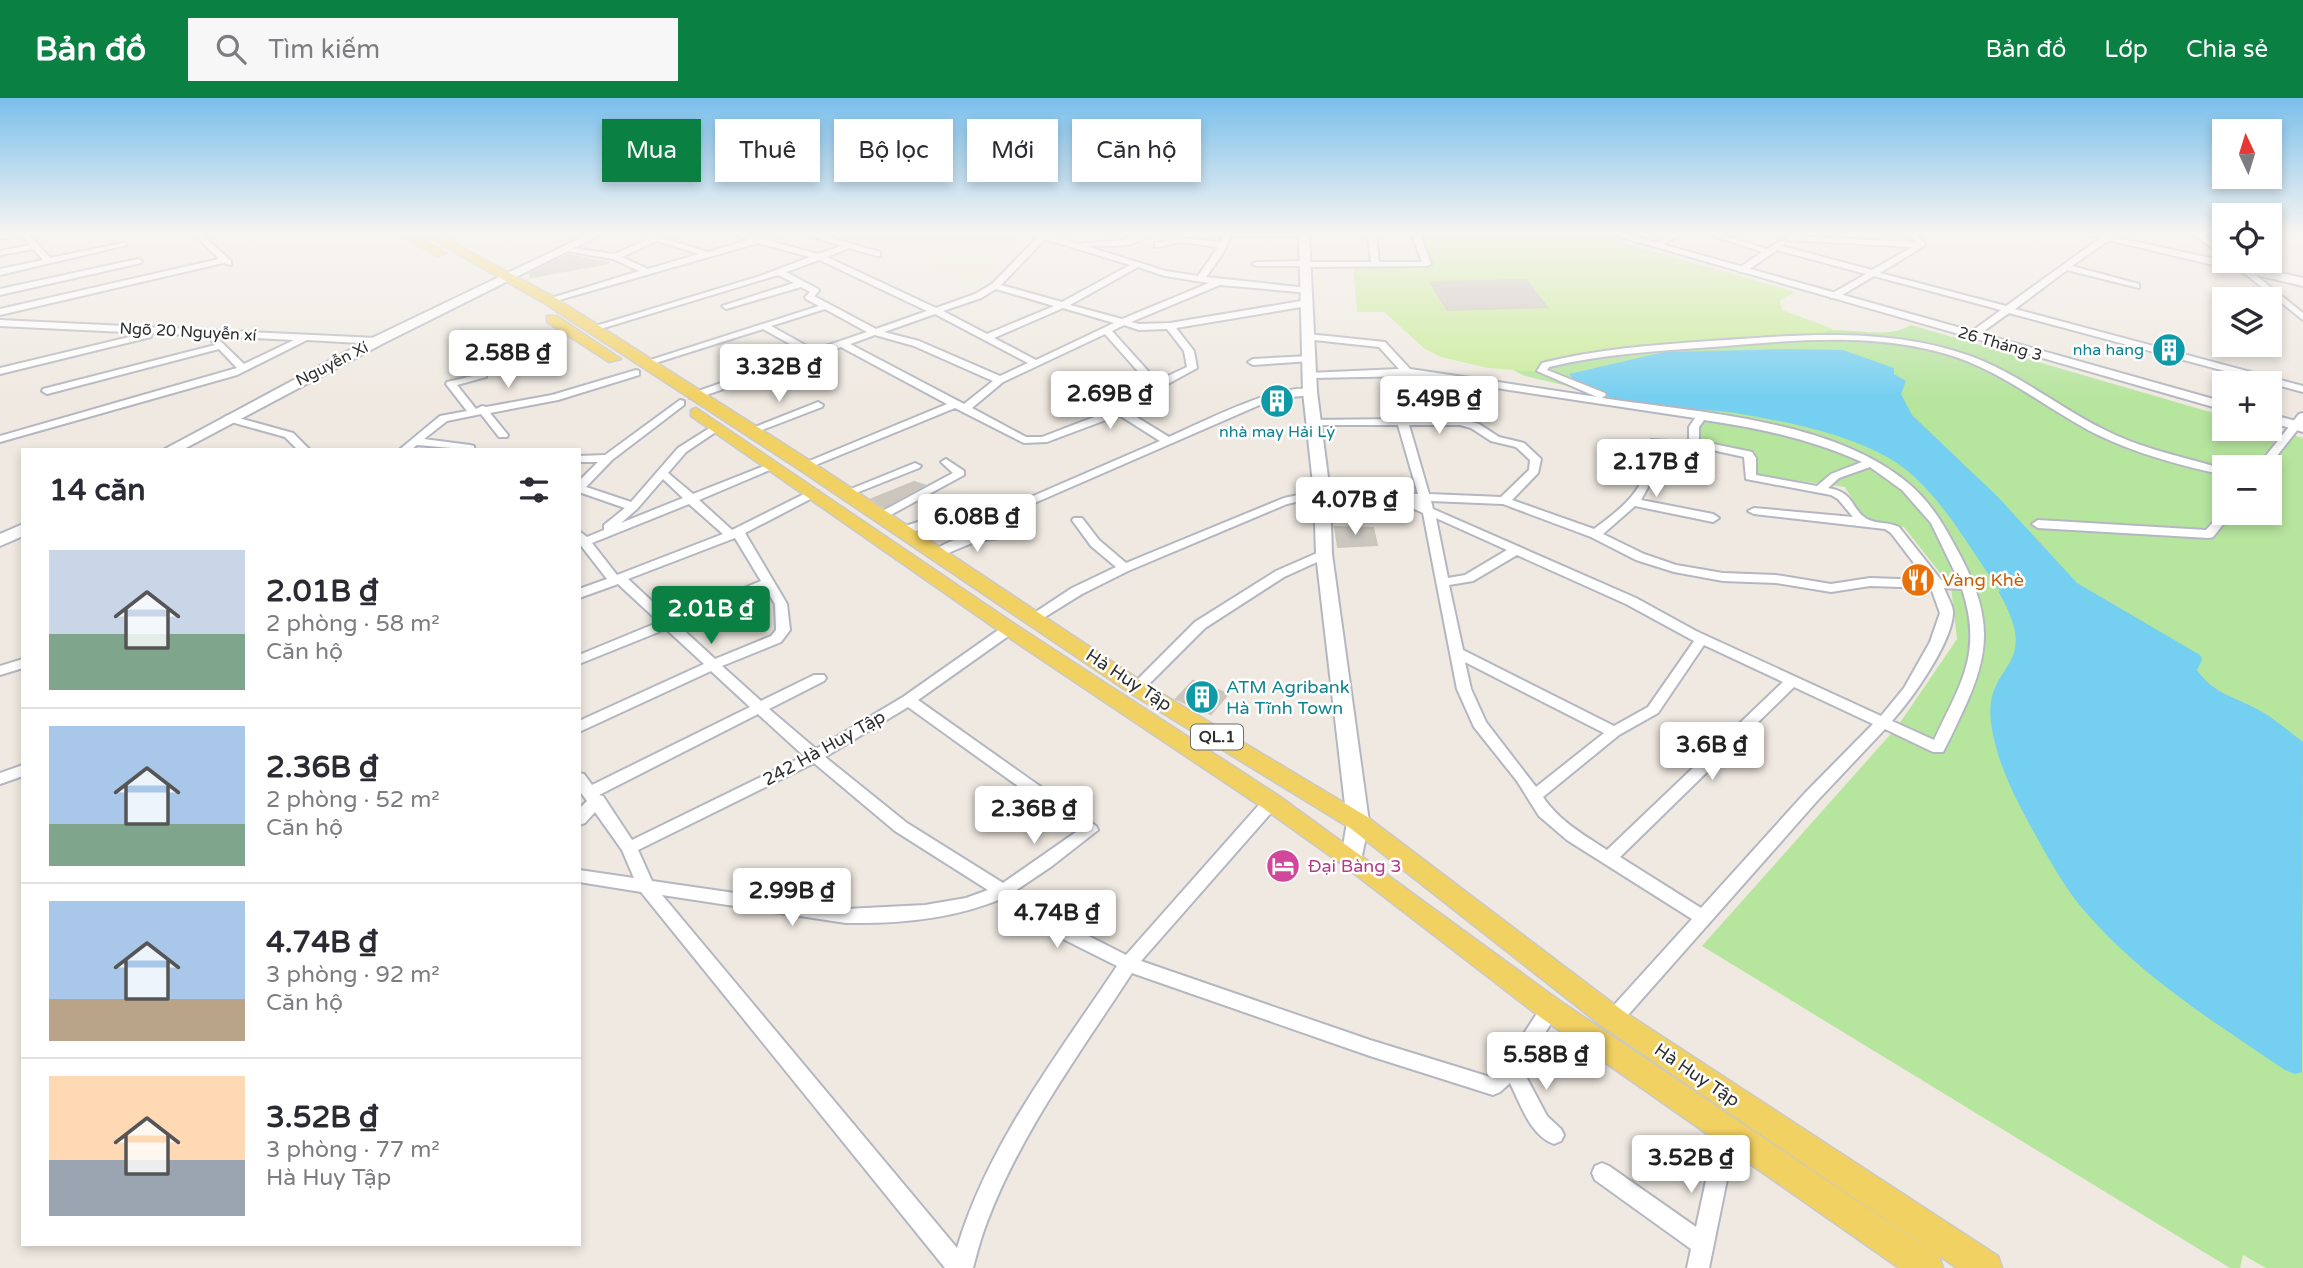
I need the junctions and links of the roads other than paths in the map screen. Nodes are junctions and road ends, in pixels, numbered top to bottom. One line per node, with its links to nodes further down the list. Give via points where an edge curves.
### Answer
1 (102, 289): 29 (street)
2 (483, 289): 46 (street, Nguyễn Xí)
3 (517, 289): 52 (main road, Hà Huy Tập / QL.1)
4 (523, 289): 24 (main road, Hà Huy Tập / QL.1)
5 (589, 289): 24 (street)
6 (728, 289): 21 (street)
7 (785, 289): 26 (street)
8 (810, 289): 27 (street, via 815,291 809,297)
9 (886, 289): 30 (street)
10 (989, 289): 30 (street)
11 (1004, 289): 25 (street)
12 (1093, 289): 25 (street)
13 (1205, 289): 34 (street)
14 (1258, 289): 23 (street)
15 (1307, 289): 23 (street)
16 (1808, 289): 22 (street, 26 Tháng 3)
17 (1846, 289): 22 (street)
18 (1926, 289): 28 (street)
19 (2035, 289): 28 (street)
20 (2271, 289): 32 (street)
21 (705, 296): 26 (street); 37 (street)
22 (1834, 296): 42 (street, 26 Tháng 3)
23 (1307, 297): 36 (street); 43 (street)
24 (549, 300): 37 (main road, Hà Huy Tập / QL.1)
25 (1063, 305): 34 (street); 45 (street)
26 (726, 306): 31 (street)
27 (827, 306): 35 (street); 41 (street)
28 (2006, 310): 42 (street); 60 (street)
29 (0, 312)
30 (937, 312): 41 (street); 45 (street)
31 (743, 314)
32 (2303, 317)
33 (0, 323): 38 (street, Ngõ 20 Nguyễn xí)
34 (1122, 324): 36 (street); 39 (street)
35 (764, 326): 49 (street); 52 (street)
36 (1170, 326): 59 (street, via 1189,351 1192,368)
37 (594, 328): 52 (main road, Hà Huy Tập / QL.1)
38 (165, 330): 40 (street, Ngõ 20 Nguyễn xí); 54 (street)
39 (1107, 331): 51 (street); 59 (street)
40 (209, 332): 44 (street, Ngõ 20 Nguyễn xí); 48 (street)
41 (878, 332): 47 (street); 58 (street, via 916,343)
42 (1971, 335): 63 (street, 26 Tháng 3)
43 (1308, 337): 55 (street, via 1382,344); 57 (street)
44 (304, 338): 46 (street, Ngõ 20 Nguyễn xí); 53 (street)
45 (987, 338): 51 (street)
46 (377, 341): 69 (street, Nguyễn Xí)
47 (842, 344): 49 (street); 66 (street)
48 (221, 346): 53 (street); 61 (street)
49 (814, 354): 62 (street)
50 (1253, 362): 57 (street)
51 (1037, 364): 58 (street)
52 (641, 368): 62 (main road, Hà Huy Tập / QL.1); 67 (street, via 523,408)
53 (243, 369): 78 (street)
54 (0, 371)
55 (1406, 372): 57 (street); 64 (street)
56 (483, 375): 67 (street, via 451,384)
57 (1310, 375): 73 (street); 79 (street, via 1279,394)
58 (1000, 380): 66 (street)
59 (1156, 386): 68 (street, via 1121,406)
60 (2303, 389)
61 (47, 391)
62 (687, 399): 75 (main road, Hà Huy Tập / QL.1); 76 (main road, Hà Huy Tập / QL.1); 87 (street)
63 (2212, 403)
64 (1619, 404): 70 (street); 94 (street, via 1542,372 1545,365 1644,347 1773,339 1892,342 1954,353 2013,379 2104,434)
65 (818, 405): 76 (street)
66 (958, 408): 68 (street, via 1035,442); 92 (street)
67 (477, 410): 77 (street); 80 (street, via 444,418)
68 (1121, 411): 79 (street)
69 (228, 418): 82 (street, Nguyễn Xí); 83 (street, via 289,435)
70 (1700, 418): 81 (street, via 1693,440); 90 (street, via 1815,437)
71 (1402, 420): 73 (street); 103 (street, via 1475,426 1495,439 1528,450 1536,459 1534,471); 105 (street)
72 (2282, 420): 74 (street)
73 (1315, 422): 99 (street)
74 (2300, 423): 86 (street)
75 (716, 427): 91 (main road, Hà Huy Tập / QL.1); 95 (street, via 682,450)
76 (750, 431): 92 (main road, Hà Huy Tập / QL.1)
77 (503, 435)
78 (0, 439)
79 (1167, 440): 115 (street, via 1019,506 967,508)
80 (414, 441): 84 (street); 85 (street)
81 (1699, 446): 98 (street, via 1748,454 1749,474 1755,479); 104 (street, via 1655,442 1652,473)
82 (174, 448)
83 (303, 448)
84 (406, 448)
85 (470, 448)
86 (2272, 455)
87 (608, 458): 88 (street); 96 (street)
88 (581, 459)
89 (946, 462): 108 (street, via 960,473)
90 (1872, 462): 98 (street, via 1835,476); 130 (street, via 1924,503 1950,540)
91 (773, 466): 100 (main road, Hà Huy Tập / QL.1); 102 (street)
92 (806, 466): 101 (main road, Hà Huy Tập / QL.1)
93 (915, 466): 101 (street)
94 (2212, 468)
95 (662, 473): 102 (street); 106 (street)
96 (581, 486)
97 (581, 489): 106 (street)
98 (1820, 489): 111 (street, via 1839,494)
99 (1322, 492): 105 (street, via 1395,496); 124 (street); 125 (street, via 1283,501)
100 (814, 493): 117 (street); 134 (main road, Hà Huy Tập / QL.1)
101 (847, 494): 108 (main road, Hà Huy Tập / QL.1)
102 (691, 499): 117 (street); 119 (street)
103 (1504, 501): 105 (street); 118 (street)
104 (1634, 502): 109 (street); 118 (street)
105 (1425, 503): 122 (street); 127 (street)
106 (633, 507): 119 (street)
107 (1754, 510): 111 (street)
108 (881, 516): 115 (main road, Hà Huy Tập / QL.1)
109 (1713, 518)
110 (1078, 520): 125 (street, via 1095,543)
111 (1863, 523): 129 (street, via 1895,530)
112 (2038, 524): 113 (street, via 2209,534)
113 (2216, 525)
114 (21, 531): 121 (street)
115 (904, 531): 123 (main road, Hà Huy Tập / QL.1)
116 (1012, 533): 123 (street, via 986,534)
117 (734, 534): 126 (street); 128 (street)
118 (1595, 534): 129 (street, via 1640,557 1723,577 1831,588 1870,582)
119 (600, 536): 120 (street)
120 (583, 538): 126 (street)
121 (0, 541)
122 (1516, 550): 127 (street, via 1469,578); 135 (street, via 1631,601)
123 (936, 554): 132 (main road, Hà Huy Tập / QL.1)
124 (1324, 554): 143 (street, via 1280,574 1200,625); 156 (street)
125 (1124, 568): 132 (street)
126 (618, 580): 131 (street); 133 (street)
127 (1444, 582): 136 (street)
128 (766, 583): 133 (street); 139 (street, via 781,604 783,630 776,639)
129 (1936, 583): 130 (street); 146 (street, via 1948,613 1937,647 1902,702)
130 (1967, 585): 146 (street, via 1978,644 1938,748)
131 (581, 593)
132 (1035, 618): 143 (main road, Hà Huy Tập / QL.1)
133 (667, 624): 137 (street); 139 (street)
134 (1009, 629): 144 (street, 242 Hà Huy Tập); 154 (main road, Hà Huy Tập / QL.1)
135 (1702, 639): 142 (street); 148 (street, via 1653,710)
136 (1458, 653): 148 (street); 153 (street, via 1464,689 1479,724)
137 (581, 659)
138 (21, 664): 140 (street)
139 (712, 665): 145 (street); 147 (street)
140 (0, 671)
141 (819, 678): 145 (street)
142 (1791, 682): 146 (street); 158 (street)
143 (1136, 688): 156 (main road, Hà Huy Tập / QL.1)
144 (908, 700): 149 (street, 242 Hà Huy Tập); 162 (street, via 1090,830)
145 (759, 706): 149 (street); 152 (street)
146 (1881, 724): 163 (street)
147 (581, 726)
148 (1614, 732): 153 (street)
149 (816, 756): 157 (street, 242 Hà Huy Tập); 162 (street, via 901,827)
150 (21, 771): 151 (street)
151 (0, 779)
152 (589, 790): 155 (street); 157 (street)
153 (1535, 796): 158 (street, via 1545,812 1573,836)
154 (1271, 802): 159 (main road, Hà Huy Tập / QL.1); 164 (street)
155 (581, 813)
156 (1358, 822): 159 (street); 166 (main road, Hà Huy Tập / QL.1)
157 (629, 848): 161 (street)
158 (1609, 858): 163 (street)
159 (1352, 859): 165 (main road, Hà Huy Tập / QL.1)
160 (581, 876): 161 (street)
161 (647, 888): 162 (street, via 884,918 976,901); 172 (street)
162 (1000, 892): 164 (street)
163 (1703, 918): 166 (street)
164 (1128, 964): 167 (street, via 1493,1086); 172 (street, via 1039,1098 998,1171)
165 (1550, 1009): 167 (street); 168 (main road, Hà Huy Tập / QL.1)
166 (1612, 1018): 175 (main road, Hà Huy Tập / QL.1)
167 (1512, 1069): 169 (street, via 1540,1122)
168 (1727, 1130): 171 (street); 174 (main road, Hà Huy Tập / QL.1)
169 (1554, 1135)
170 (1602, 1173): 171 (street)
171 (1702, 1244): 173 (street)
172 (961, 1268)
173 (1699, 1268)
174 (1927, 1268)
175 (1986, 1268)

